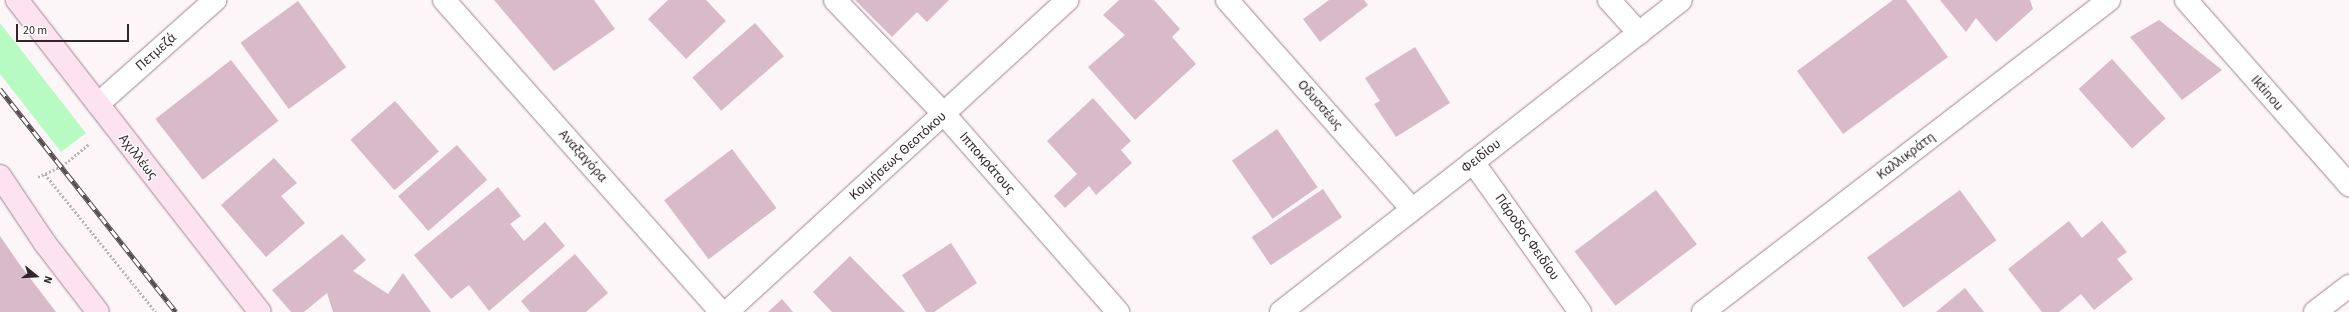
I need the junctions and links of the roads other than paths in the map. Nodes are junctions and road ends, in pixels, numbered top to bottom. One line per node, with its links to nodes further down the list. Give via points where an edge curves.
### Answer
1 (18, 0): 12 (street, Αχιλλέως)
2 (214, 0): 12 (street, Πετμεζά)
3 (444, 0): 21 (street, Αναξαγόρα)
4 (835, 0): 13 (street, Ιπποκράτους)
5 (1068, 0): 13 (street, Κοιμήσεως Θεοτόκου)
6 (1228, 0): 17 (street, Οδυσσέως)
7 (1609, 0): 11 (street)
8 (1681, 0): 11 (street, Φειδίου)
9 (2110, 0): 26 (street, Καλλικράτη)
10 (2186, 0): 15 (street, Iktinou)
11 (1639, 33): 14 (street, Φειδίου)
12 (98, 104): 20 (street, Αχιλλέως)
13 (944, 114): 22 (street, Κοιμήσεως Θεοτόκου); 23 (street, Ιπποκράτους)
14 (1474, 162): 17 (street, Φειδίου); 25 (street, Πάροδος Φειδίου)
15 (2349, 185)
16 (3, 187): 19 (street)
17 (1412, 209): 24 (street, Φειδίου)
18 (2349, 286): 27 (street)
19 (98, 312)
20 (260, 312)
21 (721, 312)
22 (727, 312)
23 (1118, 312)
24 (1281, 312)
25 (1580, 312)
26 (1703, 312)
27 (2315, 312)

